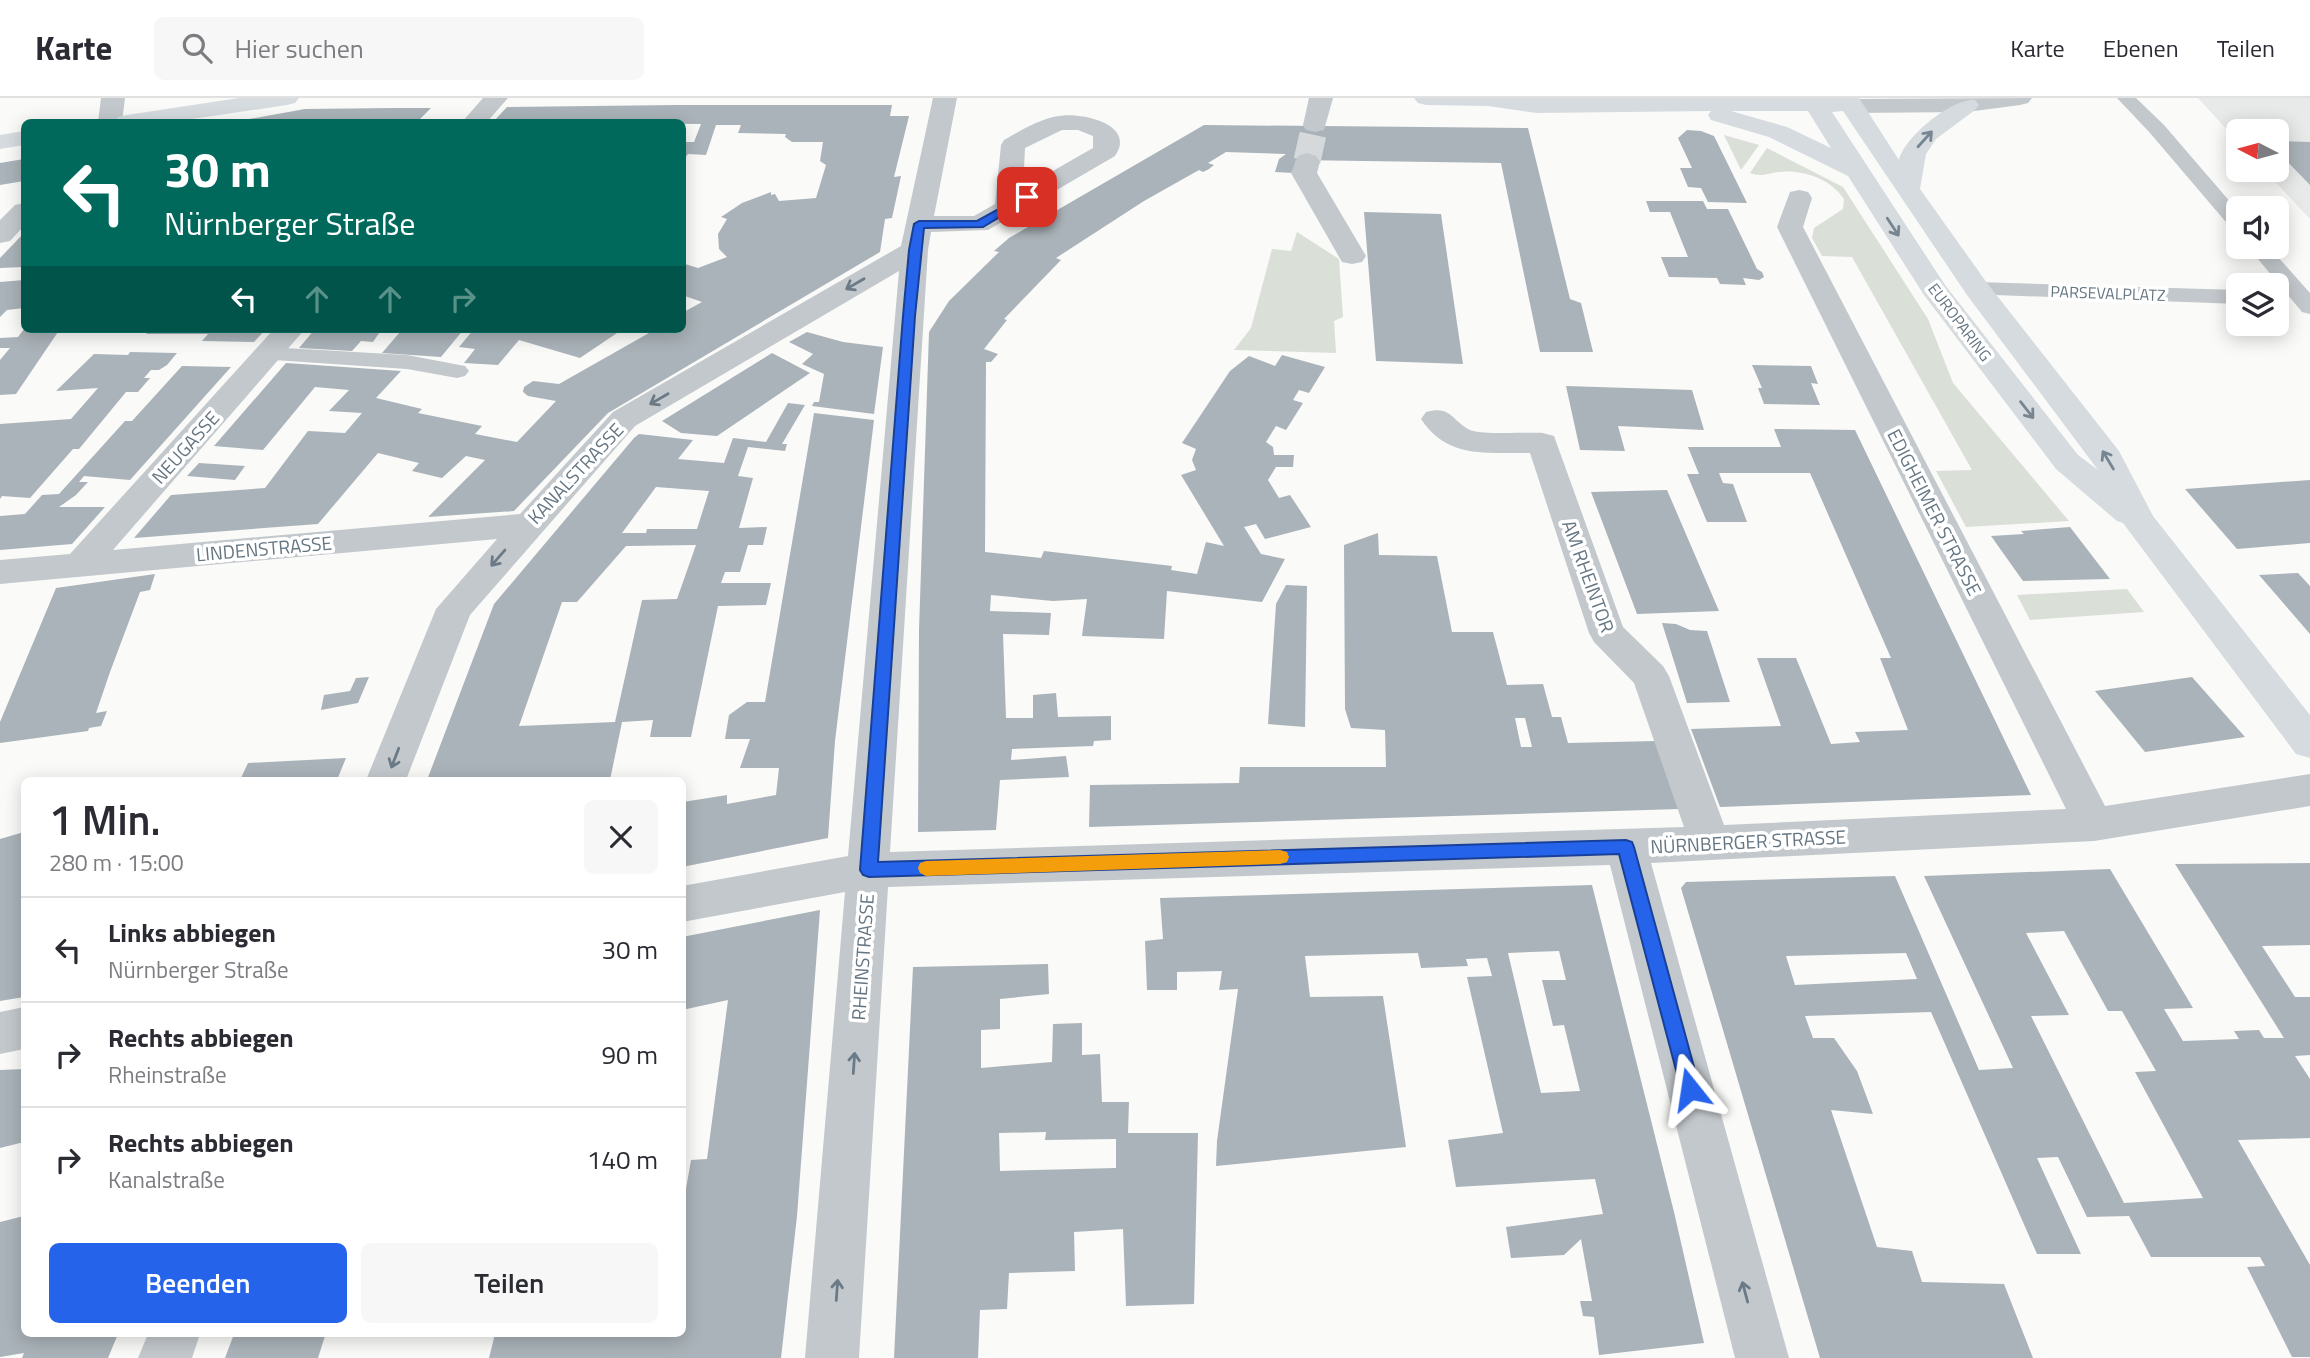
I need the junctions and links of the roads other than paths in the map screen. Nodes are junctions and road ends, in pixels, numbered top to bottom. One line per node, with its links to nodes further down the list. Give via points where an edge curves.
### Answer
1 (113, 98): 14 (street)
2 (287, 98): 15 (main road)
3 (496, 98): 16 (street)
4 (945, 98): 28 (street, RHEINSTRASSE)
5 (1321, 98): 17 (street)
6 (1426, 98): 9 (main road)
7 (2020, 98): 13 (street)
8 (2126, 98): 25 (lane)
9 (1490, 99): 12 (main road, via 1537,106)
10 (1813, 101): 11 (main road); 12 (main road); 21 (main road, EUROPARING)
11 (1849, 102): 13 (street); 22 (main road, EUROPARING)
12 (1663, 104): 21 (main road, via 1740,119 1778,132)
13 (1968, 105): 22 (main road, one-way to 13, via 1913,154 1927,134)
14 (110, 119)
15 (147, 119)
16 (477, 119)
17 (1315, 125)
18 (21, 138): 19 (main road)
19 (0, 142)
20 (1307, 161): 29 (street, via 1304,173)
21 (1855, 170): 38 (main road, EUROPARING, one-way to 38, via 1934,289 2067,462)
22 (1908, 189): 31 (main road, EUROPARING)
23 (1799, 198): 45 (street, EDIGHEIMER STRASSE, via 1790,227)
24 (1008, 208): 28 (street, via 979,224)
25 (2226, 210)
26 (21, 214): 27 (street)
27 (0, 235)
28 (917, 237): 39 (street, KANALSTRASSE, one-way to 39, via 624,419); 48 (street, RHEINSTRASSE)
29 (1352, 256)
30 (2268, 259): 33 (lane)
31 (1977, 289): 32 (lane, PARSEVALPLATZ); 38 (main road, EUROPARING, one-way to 31, via 2108,458)
32 (2226, 297)
33 (2306, 303)
34 (286, 333): 35 (street, NEUGASSE)
35 (267, 354): 36 (lane, via 407,362); 40 (street, NEUGASSE)
36 (457, 371)
37 (1437, 419): 46 (street, AM RHEINTOR, via 1464,441 1542,443 1606,633 1650,676)
38 (2139, 521): 42 (main road, EUROPARING)
39 (527, 525): 40 (street, LINDENSTRASSE); 43 (street, KANALSTRASSE, one-way to 43, via 454,609)
40 (81, 565): 41 (street, LINDENSTRASSE)
41 (0, 572)
42 (2310, 743)
43 (387, 777)
44 (2310, 790): 45 (street, NÜRNBERGER STRASSE)
45 (2095, 824): 46 (street, NÜRNBERGER STRASSE)
46 (1710, 842): 47 (street, NÜRNBERGER STRASSE)
47 (1626, 847): 48 (street, NÜRNBERGER STRASSE); 55 (street, one-way to 47)
48 (869, 870): 49 (street, NÜRNBERGER STRASSE); 54 (street, RHEINSTRASSE, one-way to 48)
49 (686, 903)
50 (21, 1029): 51 (street)
51 (0, 1033)
52 (173, 1337): 53 (street)
53 (165, 1358)
54 (832, 1358)
55 (1762, 1358)

